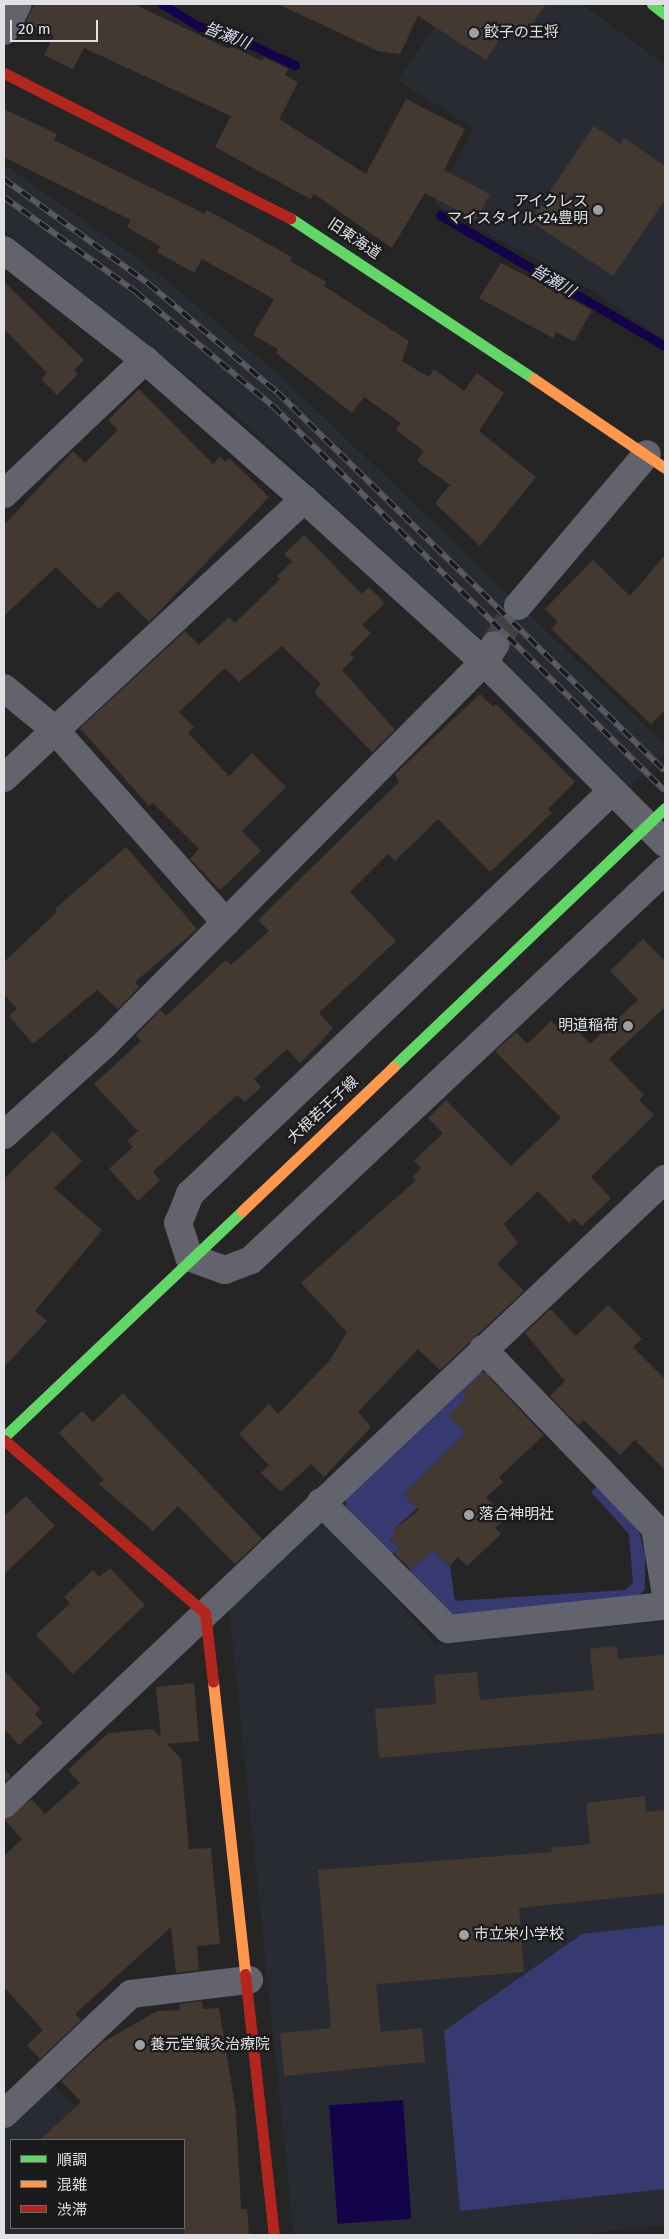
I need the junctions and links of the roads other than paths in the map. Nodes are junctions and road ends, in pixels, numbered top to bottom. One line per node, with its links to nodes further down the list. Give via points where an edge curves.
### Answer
1 (18, 4): 4 (street)
2 (652, 4): 3 (main road)
3 (665, 14)
4 (4, 31)
5 (4, 74): 8 (main road, 旧東海道, via 147,142 314,230)
6 (4, 250): 7 (street)
7 (145, 360): 9 (street); 10 (street)
8 (656, 461): 11 (street)
9 (4, 494)
10 (304, 499): 12 (street); 14 (street)
11 (518, 606)
12 (489, 654): 16 (street); 20 (street)
13 (4, 688): 14 (street)
14 (54, 729): 15 (street); 20 (street)
15 (4, 778)
16 (614, 793): 18 (street); 23 (street, via 190,1194 178,1223)
17 (665, 808): 23 (main road, 大根若王子線)
18 (665, 843)
19 (665, 870): 23 (street, via 251,1260 225,1270)
20 (226, 923): 21 (street, via 106,1043)
21 (4, 1135)
22 (665, 1179): 24 (street)
23 (189, 1257): 25 (main road, 大根若王子線)
24 (483, 1349): 26 (street); 27 (street)
25 (4, 1439): 30 (main road)
26 (321, 1502): 29 (street, via 448,1629); 30 (street)
27 (660, 1523): 28 (street)
28 (665, 1589)
29 (665, 1606)
30 (205, 1613): 31 (street); 32 (main road)
31 (4, 1804)
32 (248, 1980): 33 (street, via 131,1994); 34 (main road)
33 (4, 2114)
34 (274, 2235)

